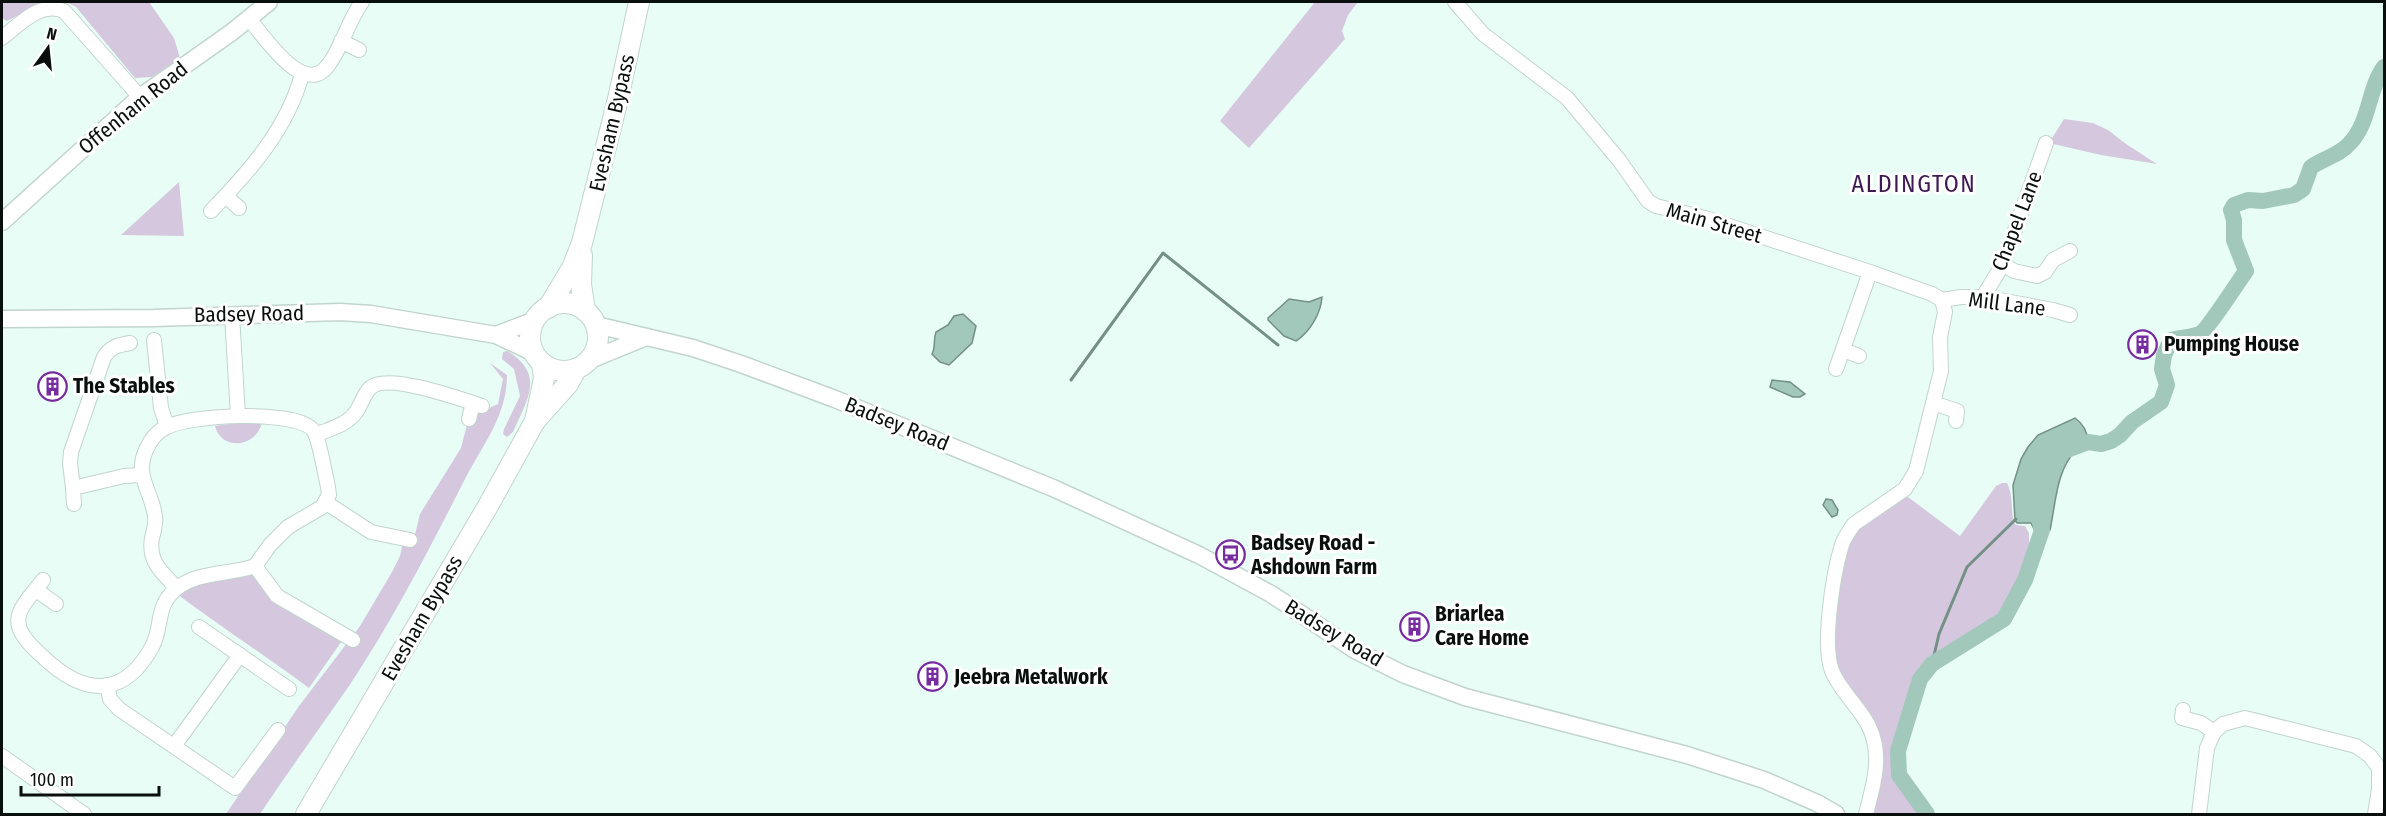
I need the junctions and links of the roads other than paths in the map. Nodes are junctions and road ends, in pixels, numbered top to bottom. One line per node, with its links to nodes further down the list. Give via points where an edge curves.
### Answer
1 (269, 2): 5 (main road, Offenham Road)
2 (362, 2): 7 (street)
3 (639, 2): 16 (highway, Evesham Bypass)
4 (1455, 2): 19 (street, Main Street, via 1483,34 1567,98 1648,201)
5 (249, 19): 9 (street); 10 (main road, Offenham Road)
6 (3, 34): 10 (street, via 45,7 64,11)
7 (341, 41): 8 (street); 9 (street, via 324,70 312,76)
8 (359, 50)
9 (302, 74): 12 (street, via 290,112)
10 (140, 97): 15 (main road, Offenham Road)
11 (2046, 142): 18 (street, Chapel Lane)
12 (226, 196): 13 (street); 14 (street)
13 (239, 208)
14 (211, 211)
15 (2, 222)
16 (582, 243): 22 (highway, Evesham Bypass, via 572,268); 25 (highway, Evesham Bypass, via 580,284)
17 (2070, 251): 18 (street, via 2053,260 2037,276)
18 (2003, 264): 20 (street, Chapel Lane)
19 (1870, 272): 21 (street, Main Street); 31 (street)
20 (1983, 297): 21 (street, Mill Lane); 24 (street, Mill Lane)
21 (1942, 300): 36 (street, via 1945,312 1940,337 1941,371)
22 (541, 314): 25 (highway, via 567,304); 27 (main road); 33 (highway, via 531,331)
23 (232, 315): 26 (main road, Badsey Road); 27 (main road, Badsey Road, via 370,314); 37 (street)
24 (2070, 315)
25 (591, 318): 28 (main road, Badsey Road); 34 (highway, via 598,343)
26 (2, 319)
27 (496, 335): 33 (main road, Badsey Road)
28 (645, 337): 34 (main road); 64 (main road, Badsey Road, via 693,348 810,389 1053,488 1199,555 1270,594 1355,650 1403,674 1465,697 1687,755 1764,780)
29 (154, 340): 41 (street, via 161,408)
30 (130, 344): 44 (street, via 118,345 106,353 71,452)
31 (1843, 350): 32 (street); 35 (street)
32 (1859, 356)
33 (538, 358): 34 (highway, via 558,371); 39 (highway, Evesham Bypass, via 544,378)
34 (583, 365): 39 (highway, Evesham Bypass)
35 (1836, 369)
36 (1932, 403): 40 (street, via 1957,411); 65 (street, via 1912,480 1854,524 1841,546 1833,581 1828,645 1832,669 1874,738 1876,763)
37 (237, 416): 41 (street); 42 (street, via 287,418 303,422)
38 (469, 419): 42 (street, via 478,405 384,381 369,389 355,415)
39 (535, 421): 63 (highway, Evesham Bypass)
40 (1956, 421)
41 (167, 426): 43 (street, via 150,441 141,463)
42 (316, 435): 45 (street, via 328,487)
43 (141, 475): 44 (street); 49 (street, via 156,519 151,547 154,563)
44 (73, 488): 46 (street)
45 (325, 502): 47 (street, via 371,532); 48 (street, via 288,527)
46 (74, 504)
47 (410, 540)
48 (255, 566): 49 (street, via 194,579); 51 (street, via 277,596 350,639)
49 (177, 588): 54 (street, via 162,606 153,644 140,665)
50 (56, 604): 54 (street, via 40,585 24,603 17,620 19,631 29,645 66,676 98,688)
51 (356, 625)
52 (199, 627): 53 (street)
53 (240, 655): 55 (street); 59 (street)
54 (107, 685): 59 (street, via 110,699 119,709)
55 (289, 689)
56 (2183, 710): 58 (street, via 2182,718 2201,723)
57 (278, 730): 59 (street, via 235,788)
58 (2214, 732): 61 (street, via 2223,724 2245,718 2356,746); 66 (street, via 2207,748)
59 (174, 746)
60 (2, 756): 62 (street)
61 (2382, 766): 67 (street)
62 (84, 814)
63 (306, 814)
64 (1836, 814)
65 (1866, 814)
66 (2199, 814)
67 (2375, 814)

